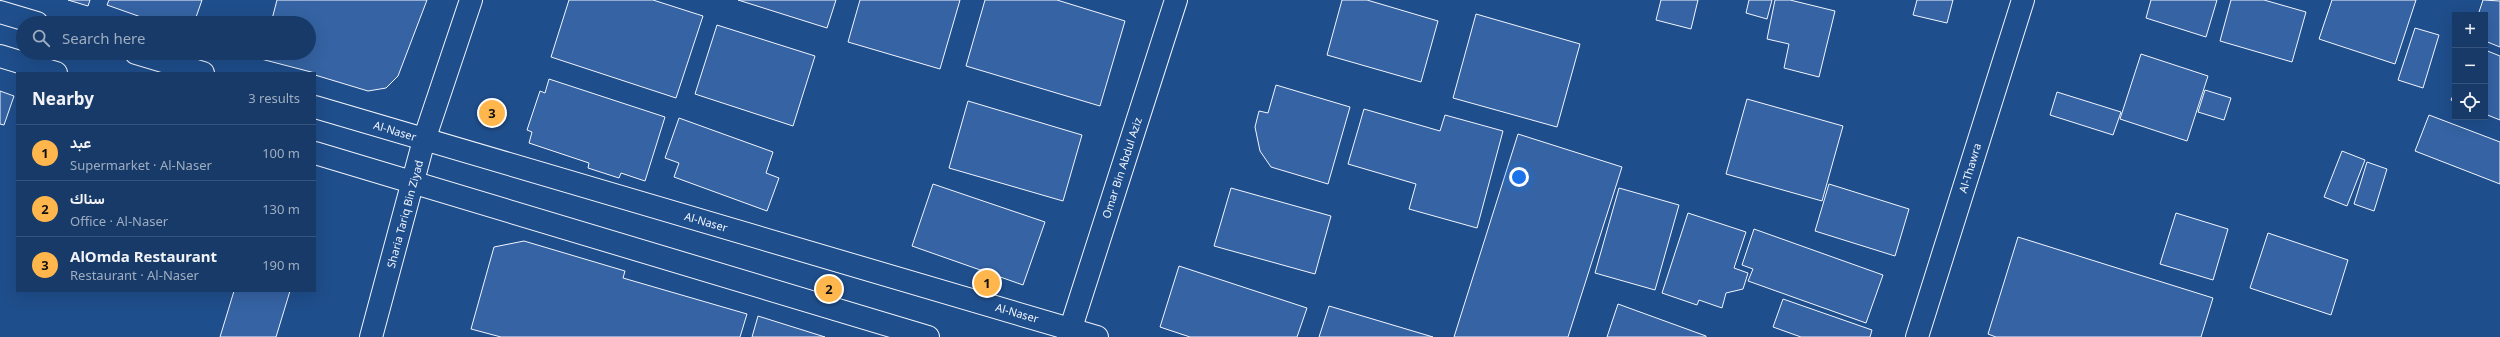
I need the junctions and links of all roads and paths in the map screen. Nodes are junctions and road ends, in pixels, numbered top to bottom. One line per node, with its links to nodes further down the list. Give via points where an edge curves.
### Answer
1 (471, 0): 11 (main road, Sharia Tariq Bin Ziyad)
2 (1176, 0): 14 (main road, Omar Bin Abdul Aziz)
3 (2023, 0): 18 (main road, Al-Thawra)
4 (0, 12): 5 (main road)
5 (16, 17)
6 (0, 56): 8 (main road)
7 (159, 60): 9 (main road)
8 (53, 72)
9 (200, 72)
10 (316, 107): 11 (main road, Al-Naser)
11 (424, 140): 13 (main road, Sharia Tariq Bin Ziyad); 14 (main road, Al-Naser)
12 (316, 153): 13 (main road)
13 (413, 183): 15 (main road, Sharia Tariq Bin Ziyad); 16 (main road)
14 (1070, 333): 17 (main road, Al-Naser)
15 (371, 337)
16 (928, 337)
17 (1097, 337)
18 (1917, 337)

